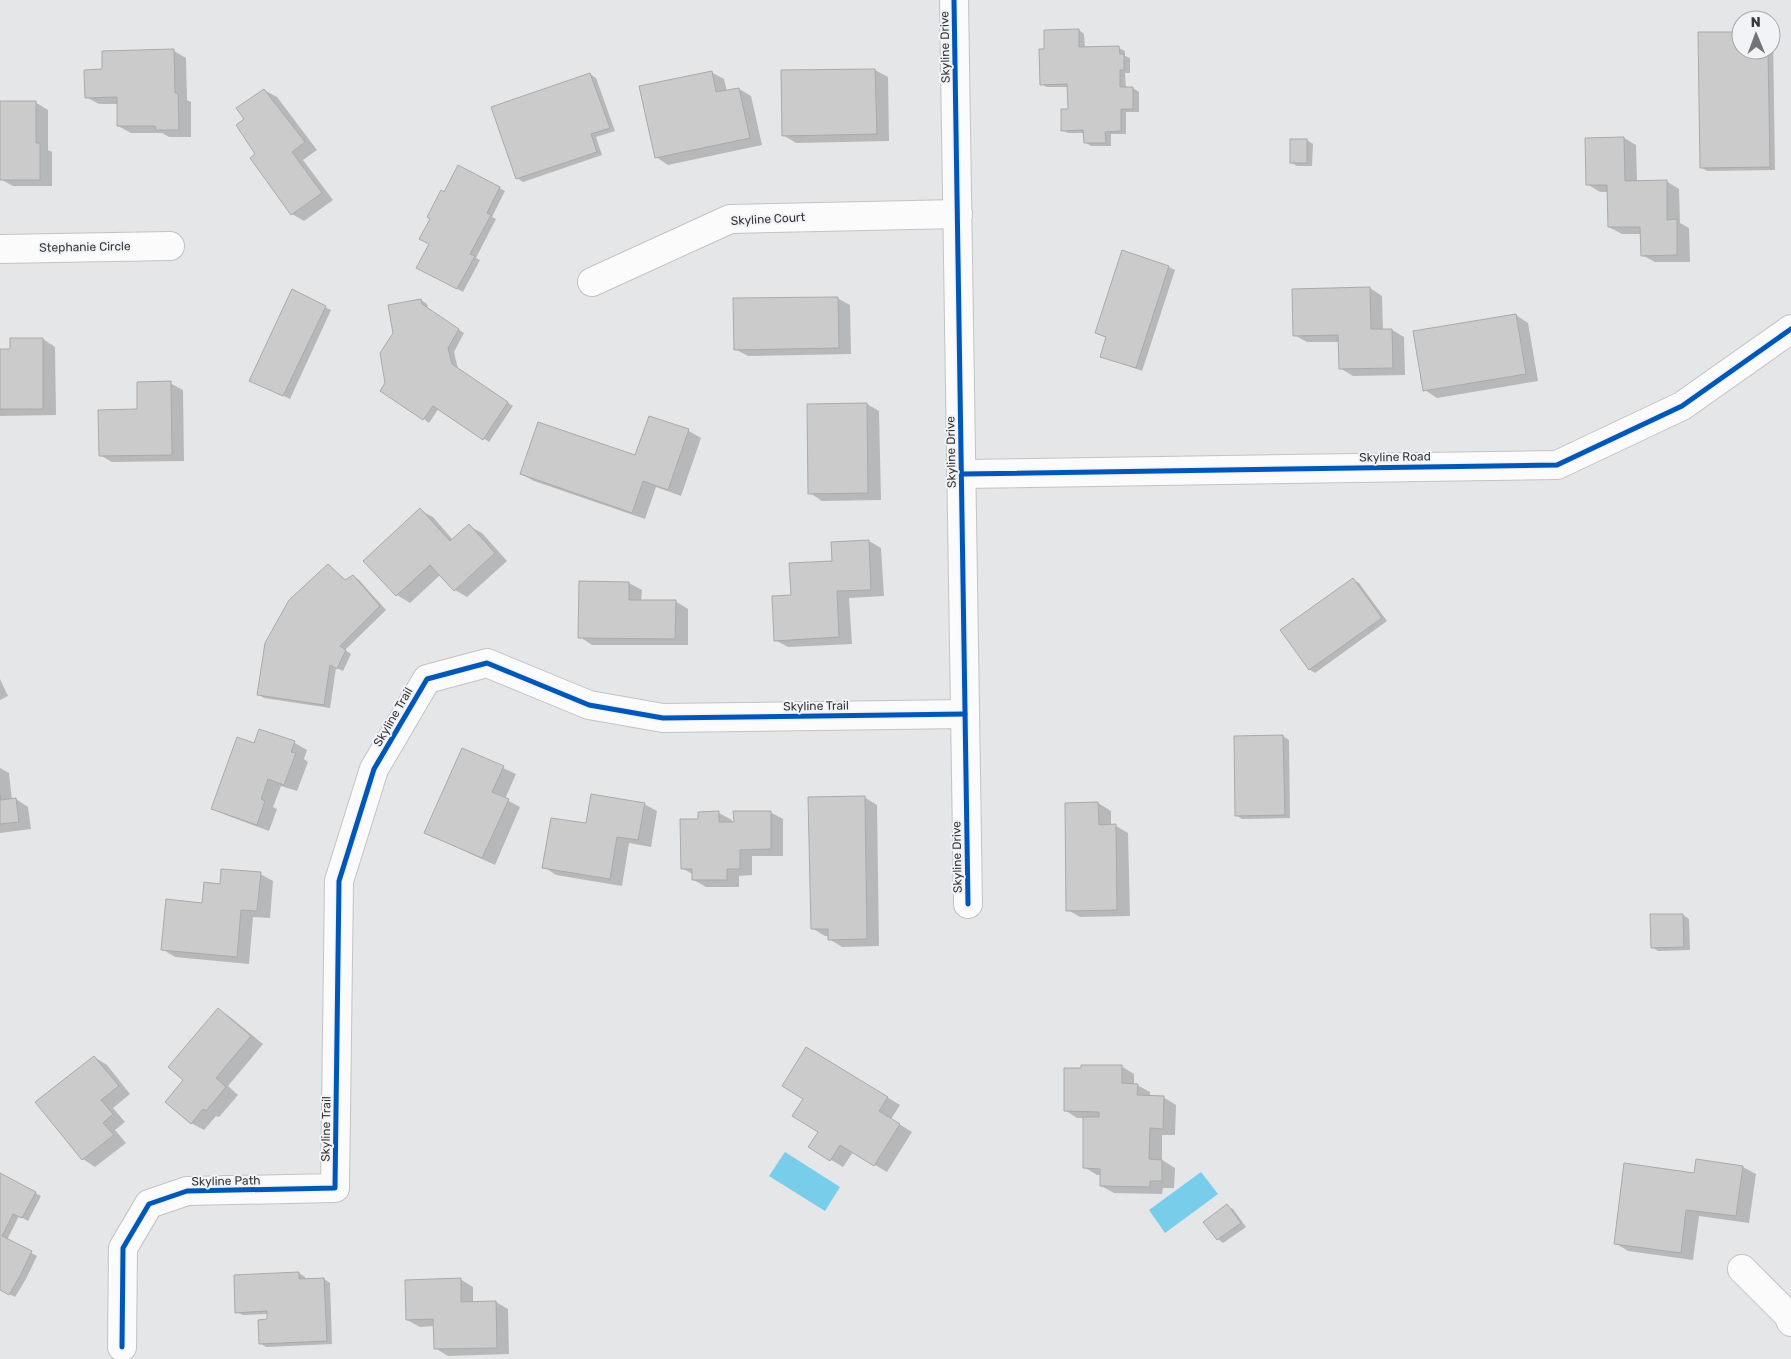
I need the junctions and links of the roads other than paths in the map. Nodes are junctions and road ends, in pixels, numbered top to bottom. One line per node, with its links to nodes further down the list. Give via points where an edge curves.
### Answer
1 (954, 0): 2 (street, Skyline Drive)
2 (958, 214): 5 (street, Skyline Court, via 730,219); 7 (street, Skyline Drive)
3 (170, 246): 4 (street, Stephanie Circle)
4 (0, 249)
5 (592, 282)
6 (1791, 329): 7 (street, Skyline Road, via 1682,406 1557,464)
7 (962, 474): 8 (street, Skyline Drive)
8 (965, 714): 9 (street, Skyline Drive); 10 (street, Skyline Trail, via 663,718 589,705 487,663 427,679 374,769 339,881)
9 (968, 904)
10 (335, 1188): 13 (street, Skyline Path, via 187,1191 149,1204 123,1248)
11 (1742, 1269): 12 (street, via 1788,1315)
12 (1791, 1322)
13 (122, 1347)

